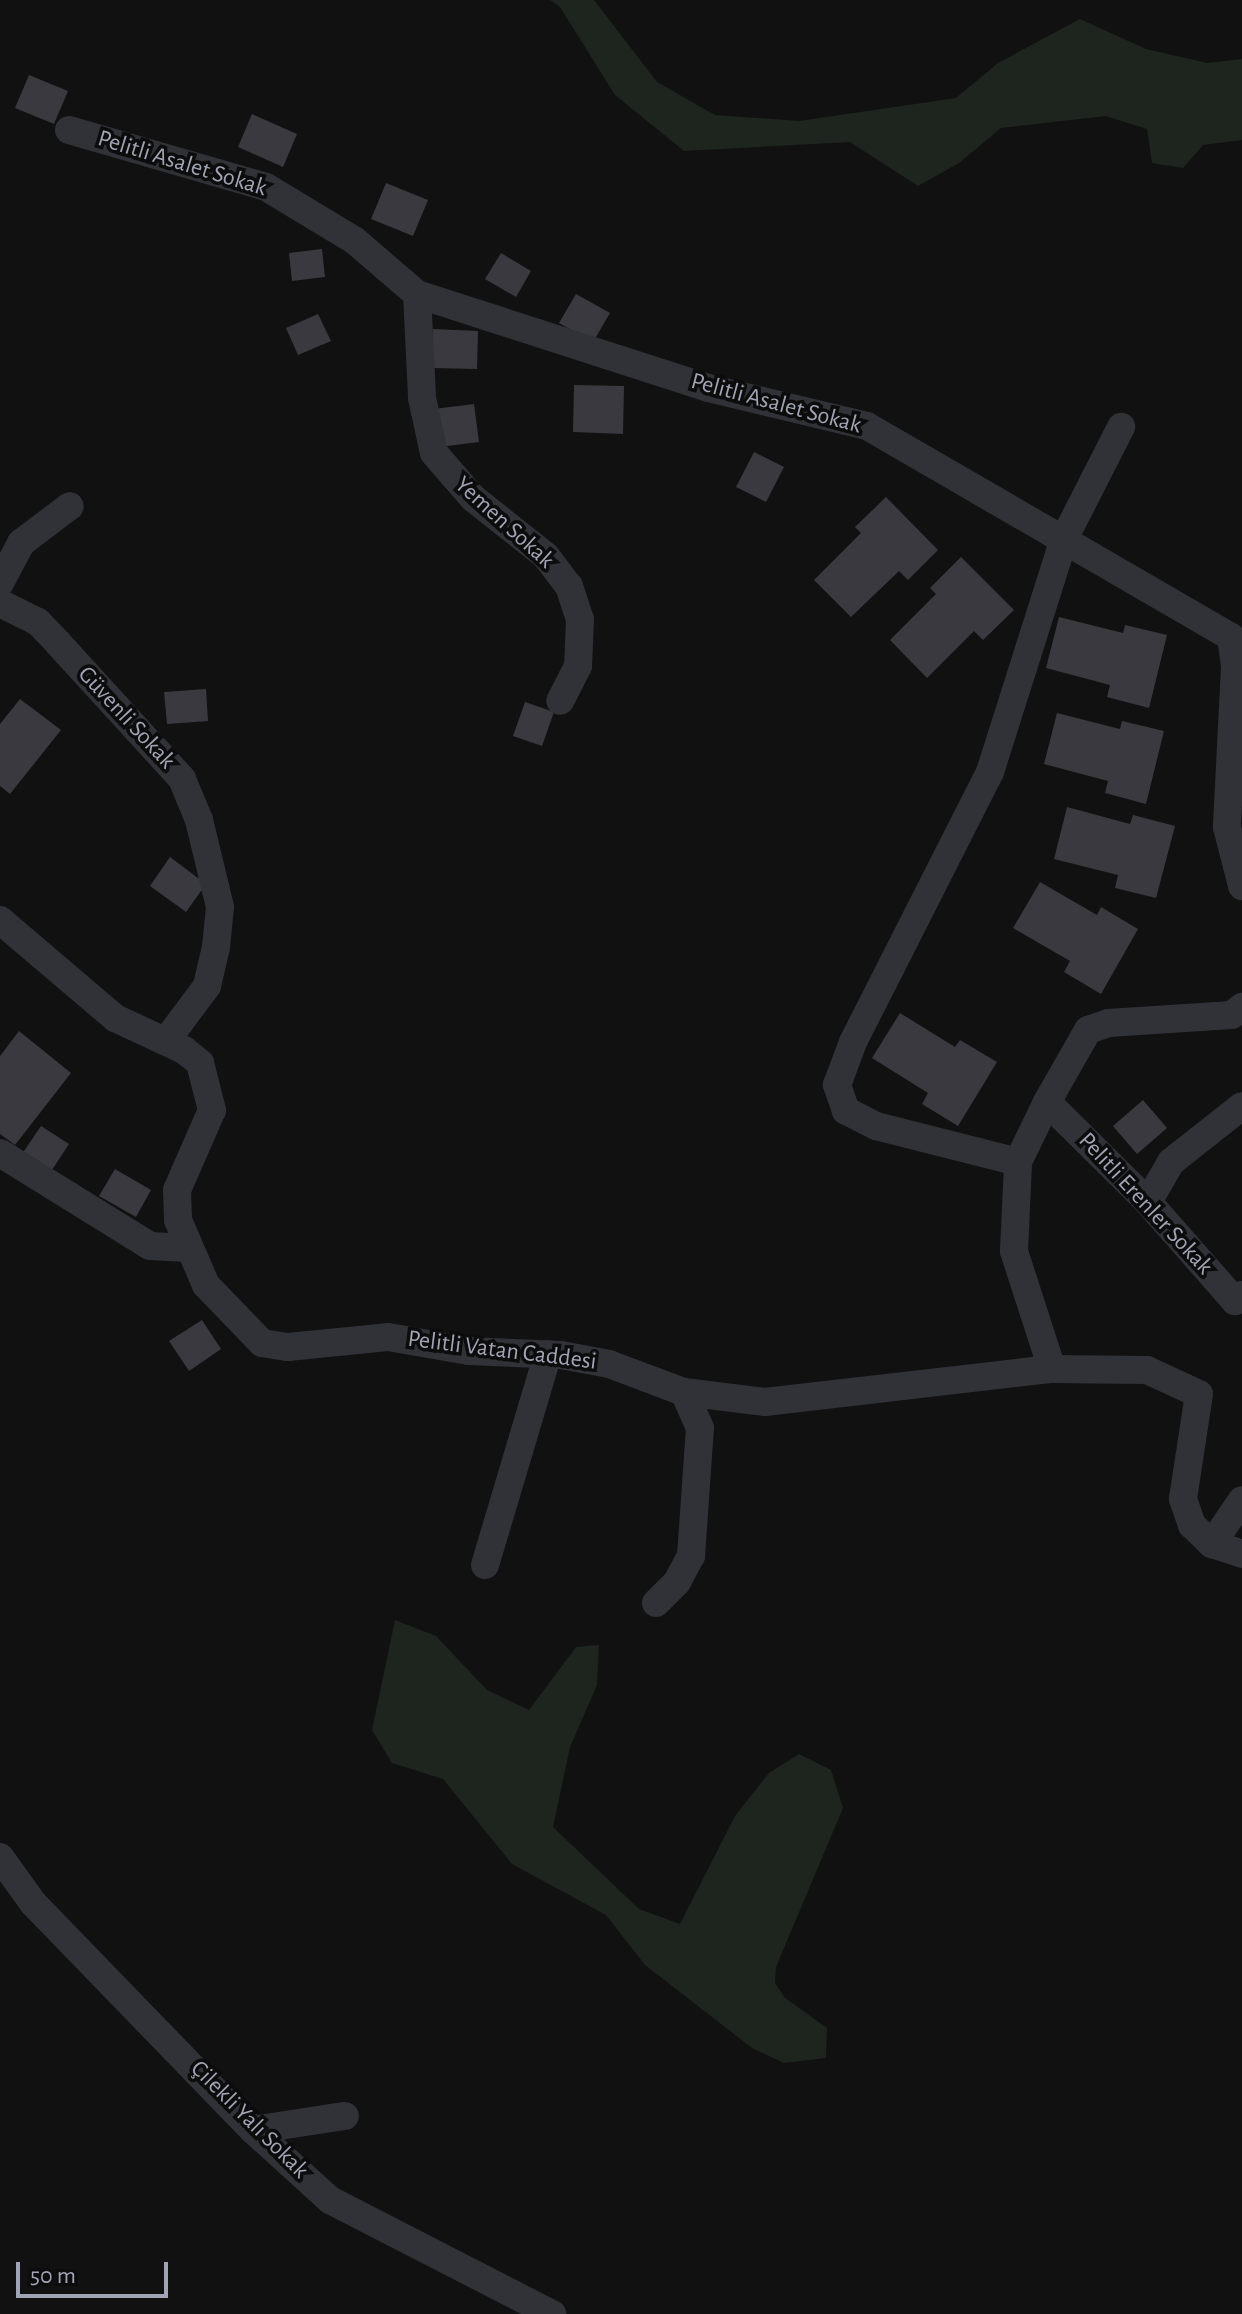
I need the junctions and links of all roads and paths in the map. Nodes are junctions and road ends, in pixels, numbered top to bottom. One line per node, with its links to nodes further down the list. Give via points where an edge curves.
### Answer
1 (69, 130): 2 (street, Pelitli Asalet Sokak, via 266,187 354,240)
2 (417, 294): 5 (street, Pelitli Asalet Sokak, via 708,388 867,426); 8 (street, Yemen Sokak, via 422,398 434,453 473,498 546,556 569,586 580,619 578,666)
3 (1121, 427): 5 (street)
4 (70, 506): 6 (street, via 21,543)
5 (1064, 539): 9 (street, Pelitli Asalet Sokak, via 1231,637 1235,667 1227,827); 16 (street, via 990,772 853,1042 837,1085 846,1111 876,1126)
6 (0, 583)
7 (0, 603): 12 (street, Güvenli Sokak, via 38,622 58,643 182,779 199,820 220,907 216,947 207,986)
8 (560, 701)
9 (1242, 886)
10 (0, 920): 12 (street, Pelitli Vatan Caddesi, via 115,1018)
11 (1242, 1007): 13 (street, via 1232,1015 1108,1023 1088,1030)
12 (166, 1041): 18 (street, Pelitli Vatan Caddesi, via 200,1063 212,1110 177,1190)
13 (1047, 1102): 16 (street); 17 (street, Pelitli Erenler Sokak)
14 (1242, 1106): 17 (street, via 1171,1162)
15 (0, 1153): 18 (street, via 150,1246)
16 (1018, 1162): 21 (street, via 1014,1251)
17 (1148, 1202): 19 (street, Pelitli Erenler Sokak)
18 (187, 1248): 20 (street, Pelitli Vatan Caddesi, via 206,1285 262,1343 288,1347 388,1337 454,1350)
19 (1240, 1303)
20 (548, 1354): 22 (street, Pelitli Vatan Caddesi, via 609,1364); 26 (street)
21 (1052, 1369): 22 (street, Pelitli Vatan Caddesi, via 765,1402); 24 (street, Pelitli Vatan Caddesi, via 1147,1370 1199,1394 1183,1499 1192,1525)
22 (684, 1392): 27 (street, via 700,1428 691,1556 677,1582)
23 (1242, 1500): 24 (street)
24 (1212, 1544): 25 (street)
25 (1242, 1554)
26 (485, 1565)
27 (656, 1603)
28 (0, 1857): 30 (street, Çilekli Yalı Sokak, via 33,1903)
29 (345, 2116): 30 (street)
30 (253, 2130): 31 (street, Çilekli Yalı Sokak, via 330,2200)
31 (552, 2314)

